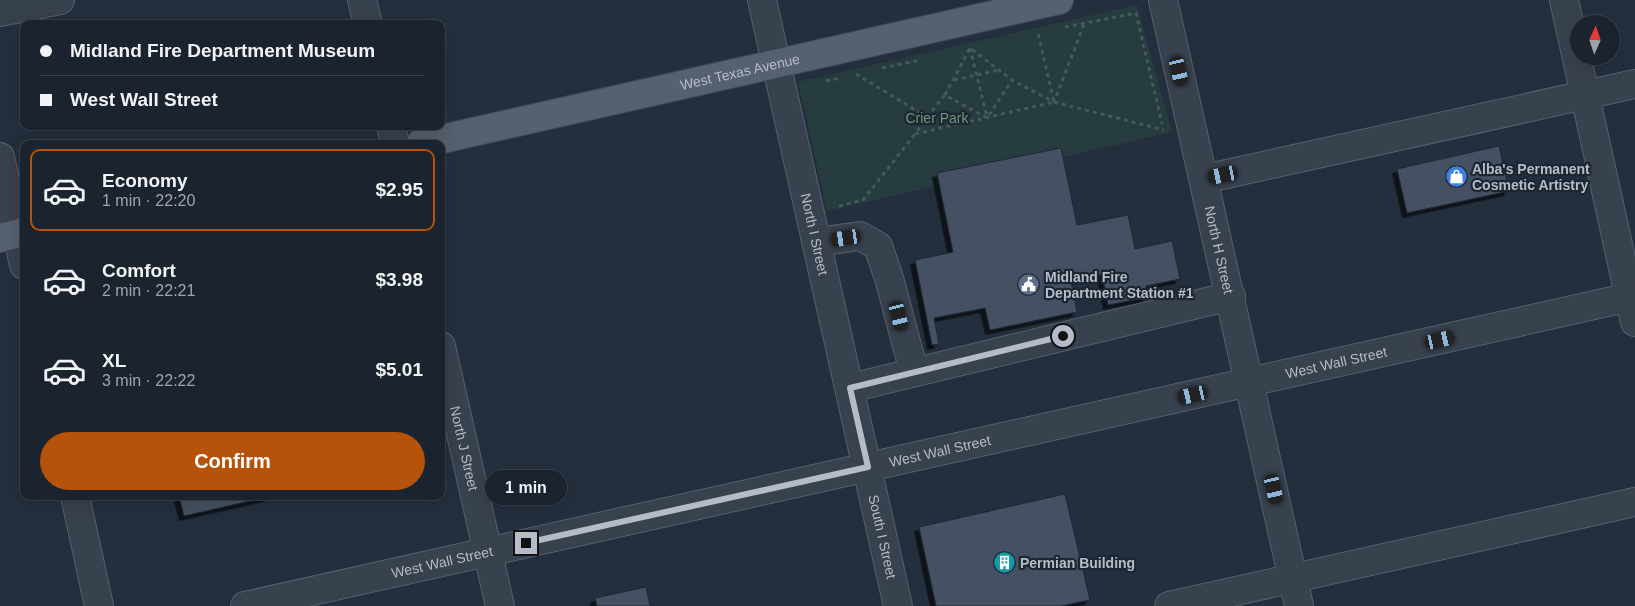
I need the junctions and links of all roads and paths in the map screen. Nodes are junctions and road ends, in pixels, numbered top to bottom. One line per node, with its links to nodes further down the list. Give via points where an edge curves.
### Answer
1 (60, 0): 7 (street)
2 (362, 0): 8 (street)
3 (762, 0): 18 (street, North I Street)
4 (1059, 0): 18 (main road, West Texas Avenue)
5 (1163, 0): 33 (street, North H Street)
6 (1564, 0): 29 (street)
7 (0, 12)
8 (367, 20)
9 (1085, 22): 10 (path); 30 (path); 34 (path, via 1136,13)
10 (1060, 28)
11 (1045, 32): 12 (path)
12 (1038, 33): 13 (path); 30 (path)
13 (1030, 35)
14 (978, 46): 15 (path)
15 (970, 48): 16 (path); 20 (path); 23 (path); 24 (path)
16 (962, 50)
17 (924, 59): 19 (path)
18 (776, 64): 36 (main road, West Texas Avenue); 40 (street, North I Street)
19 (880, 69)
20 (999, 70): 23 (path); 25 (path)
21 (863, 73): 22 (path)
22 (856, 74): 26 (path); 31 (path)
23 (977, 74): 24 (path); 32 (path)
24 (953, 80): 28 (path)
25 (1012, 80): 30 (path); 32 (path)
26 (819, 82)
27 (1635, 84): 29 (street)
28 (945, 95): 31 (path); 32 (path)
29 (1585, 95): 38 (street); 45 (street)
30 (1054, 102): 32 (path); 34 (path)
31 (927, 117): 35 (path)
32 (987, 118): 35 (path)
33 (1191, 124): 34 (path); 38 (street, North H Street)
34 (1164, 130)
35 (915, 134): 39 (path, via 863,200)
36 (438, 140)
37 (0, 157): 41 (street)
38 (1204, 179): 44 (street, North H Street)
39 (839, 206): 40 (path); 40 (path)
40 (821, 209): 42 (street, North I Street)
41 (13, 235): 43 (street)
42 (816, 242): 47 (street, via 860,236 878,246); 49 (street, North I Street)
43 (20, 254)
44 (1230, 296): 47 (street); 48 (street, North H Street)
45 (1633, 305): 48 (street, West Wall Street)
46 (445, 363): 53 (street, North J Street)
47 (914, 372): 49 (street)
48 (1250, 382): 50 (street, West Wall Street); 54 (street, North H Street)
49 (850, 388): 50 (street, North I Street)
50 (868, 467): 53 (street, West Wall Street); 58 (street, South I Street)
51 (76, 500): 55 (street)
52 (1635, 502): 54 (street)
53 (488, 551): 56 (street, West Wall Street); 57 (street, North J Street)
54 (1293, 578): 59 (street); 60 (street, North H Street)
55 (99, 606)
56 (245, 606)
57 (500, 606)
58 (898, 606)
59 (1170, 606)
60 (1300, 606)

